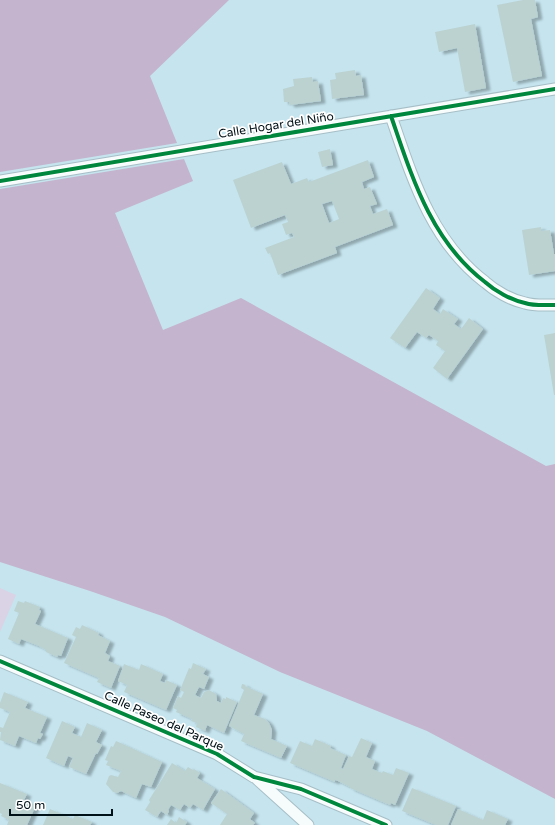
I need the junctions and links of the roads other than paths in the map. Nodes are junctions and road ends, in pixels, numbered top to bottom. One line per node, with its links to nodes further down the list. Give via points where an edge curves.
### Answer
1 (555, 89): 2 (street, Calle Hogar del Niño)
2 (391, 116): 3 (street, Calle Hogar del Niño); 4 (street, via 421,198 436,227 469,271 496,291 525,304)
3 (0, 181)
4 (555, 305)
5 (0, 662): 6 (street, Calle Paseo del Parque, via 217,754)
6 (254, 777): 7 (street); 8 (street, Calle Paseo del Parque, via 301,789)
7 (308, 825)
8 (386, 825)

